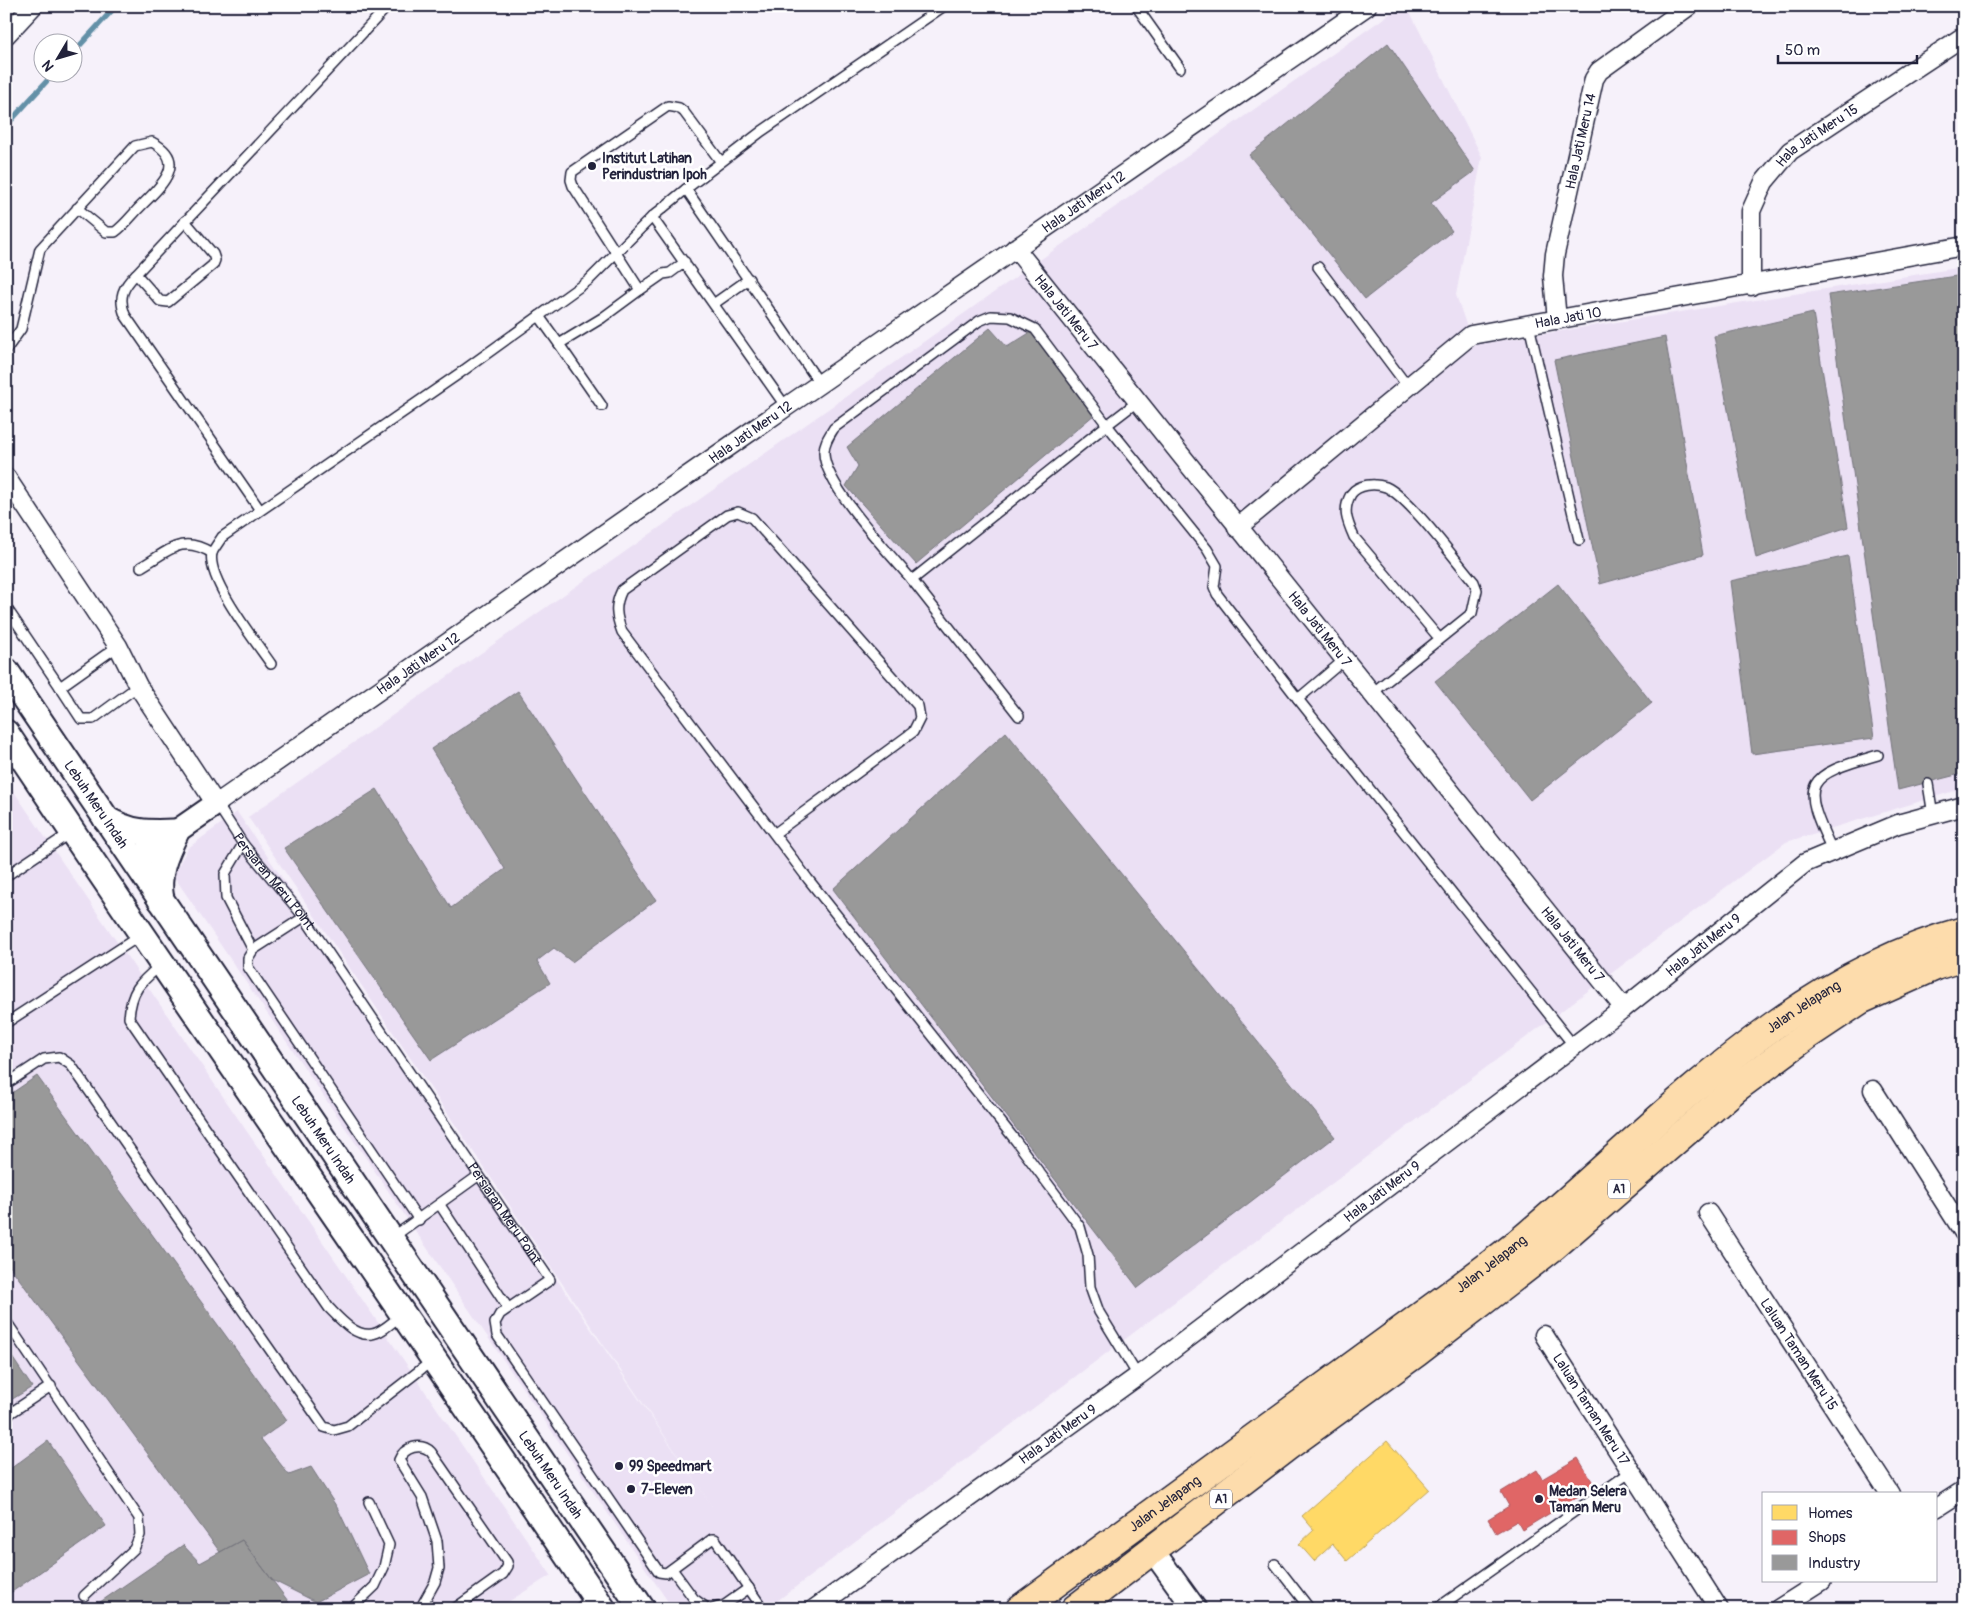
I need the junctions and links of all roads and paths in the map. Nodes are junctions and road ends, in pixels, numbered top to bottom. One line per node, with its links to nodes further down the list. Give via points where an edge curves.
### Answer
1 (33, 6): 7 (street)
2 (388, 6): 14 (lane)
3 (944, 6): 10 (lane)
4 (1136, 6): 9 (lane)
5 (1367, 6): 16 (street, Hala Jati Meru 12)
6 (1689, 6): 26 (street, Hala Jati Meru 14, via 1599,70 1594,79 1555,254 1553,276)
7 (6, 35)
8 (1964, 36): 22 (street, Hala Jati Meru 15, via 1790,151 1764,182 1751,211)
9 (1180, 68)
10 (721, 162): 11 (lane); 17 (lane, via 684,112 668,106 578,166 572,172 571,180)
11 (686, 189): 13 (lane); 21 (lane)
12 (77, 208): 12 (lane, via 136,146 152,142 166,154 170,168 165,182 115,232 106,232); 29 (lane, via 40,250 21,329)
13 (652, 217): 17 (lane); 18 (lane)
14 (185, 221): 20 (lane); 20 (lane, via 213,254 214,265 168,302 160,301)
15 (1964, 246): 22 (street, Hala Jati 10)
16 (1015, 248): 30 (street, Hala Jati Meru 12); 32 (street, Hala Jati Meru 7)
17 (615, 254): 23 (lane); 25 (lane, via 589,280)
18 (685, 262): 23 (lane); 24 (lane)
19 (1318, 267): 31 (lane)
20 (136, 274): 37 (lane, via 124,286 122,293 125,315)
21 (749, 278): 24 (lane); 30 (lane)
22 (1751, 286): 26 (street, Hala Jati 10)
23 (640, 290): 28 (lane)
24 (715, 303): 34 (lane)
25 (539, 316): 28 (lane); 37 (lane)
26 (1557, 320): 27 (street, Hala Jati 10)
27 (1529, 325): 31 (street, Hala Jati 10, via 1471,336); 39 (lane)
28 (559, 344): 33 (lane)
29 (6, 350)
30 (820, 384): 34 (street, Hala Jati Meru 12)
31 (1408, 387): 38 (street, Hala Jati 10)
32 (1137, 402): 35 (lane); 38 (street, Hala Jati Meru 7)
33 (602, 406)
34 (786, 407): 58 (street, Hala Jati Meru 12)
35 (1107, 425): 42 (lane); 42 (lane, via 1035,329 1010,317 992,316 979,321 834,428 825,444 824,454 835,486); 52 (lane, via 1207,549 1217,566 1214,587 1217,594)
36 (6, 477): 45 (street, Persiaran Meru Point)
37 (260, 510): 40 (lane, via 222,537)
38 (1237, 528): 46 (street, Hala Jati Meru 7)
39 (1579, 540)
40 (212, 553): 41 (lane, via 199,545 182,544); 47 (lane, via 213,570 223,593)
41 (141, 568)
42 (912, 580): 53 (lane)
43 (6, 607): 50 (lane)
44 (1439, 638): 44 (lane, via 1354,537 1345,506 1353,492 1363,485 1385,487 1403,501 1474,582 1477,590 1472,613); 51 (lane)
45 (118, 646): 49 (street, Persiaran Meru Point); 50 (lane)
46 (1344, 660): 51 (street, Hala Jati Meru 7); 52 (lane)
47 (271, 664)
48 (6, 672): 61 (main road, Lebuh Meru Indah)
49 (138, 686): 50 (lane, via 86,720 81,719); 58 (street, Persiaran Meru Point)
50 (60, 687)
51 (1371, 694): 76 (street, Hala Jati Meru 7)
52 (1298, 700): 78 (lane)
53 (1019, 716)
54 (6, 733): 56 (main road)
55 (1878, 755): 66 (lane, via 1839,766 1821,776 1815,784 1811,797 1815,814)
56 (33, 773): 62 (main road); 67 (main road, via 103,856 119,863)
57 (1928, 784): 60 (lane)
58 (216, 804): 63 (street, Hala Jati Meru 12); 65 (lane, Persiaran Meru Point)
59 (1964, 806): 60 (street, Hala Jati Meru 9)
60 (1933, 815): 66 (street, Hala Jati Meru 9, via 1898,824)
61 (105, 818): 63 (main road, via 137,833); 67 (main road, Lebuh Meru Indah)
62 (72, 832): 68 (lane); 72 (main road)
63 (176, 832): 67 (street, Hala Jati Meru 12); 69 (main road, via 160,871)
64 (774, 834): 64 (lane, via 622,632 615,603 622,590 727,515 738,512 752,518 918,706 920,718 913,732); 92 (lane, via 1080,1227 1088,1256 1090,1287 1099,1312)
65 (243, 844): 70 (lane, Persiaran Meru Point); 73 (lane, via 225,874 226,898)
66 (1833, 852): 76 (street, Hala Jati Meru 9, via 1805,863)
67 (135, 860): 69 (main road, Lebuh Meru Indah); 72 (main road, via 127,874 127,885)
68 (6, 876)
69 (161, 900): 86 (main road, Lebuh Meru Indah)
70 (304, 917): 73 (lane); 81 (lane, Persiaran Meru Point)
71 (1964, 931): 96 (main road, Jalan Jelapang / A1, via 1937,938 1889,958 1834,985 1791,1012 1712,1075 1529,1234)
72 (144, 939): 75 (main road); 77 (lane)
73 (253, 950): 84 (lane, via 248,958 248,967)
74 (1964, 957): 101 (main road, Jalan Jelapang / A1, via 1860,1000 1736,1088 1553,1247)
75 (162, 964): 88 (main road); 88 (lane, via 140,984 130,1000 129,1018 318,1292 346,1326 367,1334 374,1334)
76 (1624, 1008): 78 (street, Hala Jati Meru 9)
77 (6, 1023)
78 (1574, 1046): 92 (street, Hala Jati Meru 9)
79 (6, 1084): 91 (lane, via 44,1059 59,1056 71,1065 324,1427 334,1430 348,1426)
80 (1872, 1090): 85 (street)
81 (478, 1176): 82 (lane); 87 (lane, Persiaran Meru Point, via 550,1280)
82 (440, 1204): 84 (lane); 87 (lane)
83 (1708, 1213): 98 (street, Laluan Taman Meru 15)
84 (420, 1220): 86 (lane)
85 (1964, 1233)
86 (391, 1239): 112 (main road, Lebuh Meru Indah)
87 (508, 1308): 104 (lane, via 495,1324 497,1335 659,1571 664,1574)
88 (404, 1313): 91 (main road)
89 (6, 1321): 93 (lane)
90 (1544, 1335): 95 (street, Laluan Taman Meru 17)
91 (435, 1358): 108 (main road)
92 (1138, 1376): 116 (street, Hala Jati Meru 9)
93 (51, 1386): 94 (lane); 107 (lane, via 139,1518 140,1535 134,1549)
94 (6, 1416)
95 (1632, 1471): 121 (lane); 122 (street, Laluan Taman Meru 17)
96 (1184, 1488): 101 (main road, via 1159,1520); 103 (main road, Jalan Jelapang / A1)
97 (1964, 1490): 100 (street)
98 (1889, 1492)
99 (369, 1502): 109 (lane, via 389,1545 375,1586)
100 (1938, 1507)
101 (1153, 1551): 103 (main road, via 1137,1545 1123,1546); 118 (main road, Jalan Jelapang / A1); 119 (street)
102 (1275, 1564): 120 (lane)
103 (1077, 1567): 117 (main road, Jalan Jelapang / A1)
104 (672, 1569): 106 (lane, via 714,1539); 113 (lane, via 694,1599)
105 (1820, 1582): 123 (street)
106 (749, 1588): 114 (lane, via 726,1605); 115 (lane)
107 (84, 1596)
108 (592, 1605)
109 (351, 1609)
110 (420, 1609): 111 (lane, via 439,1568 437,1541 422,1497 399,1460 410,1448 420,1446 431,1452 508,1566 503,1574)
111 (454, 1609)
112 (642, 1609)
113 (708, 1609)
114 (712, 1609)
115 (763, 1609)
116 (814, 1609)
117 (1020, 1609)
118 (1075, 1609)
119 (1195, 1609)
120 (1310, 1609)
121 (1436, 1609)
122 (1719, 1609)
123 (1778, 1609)

